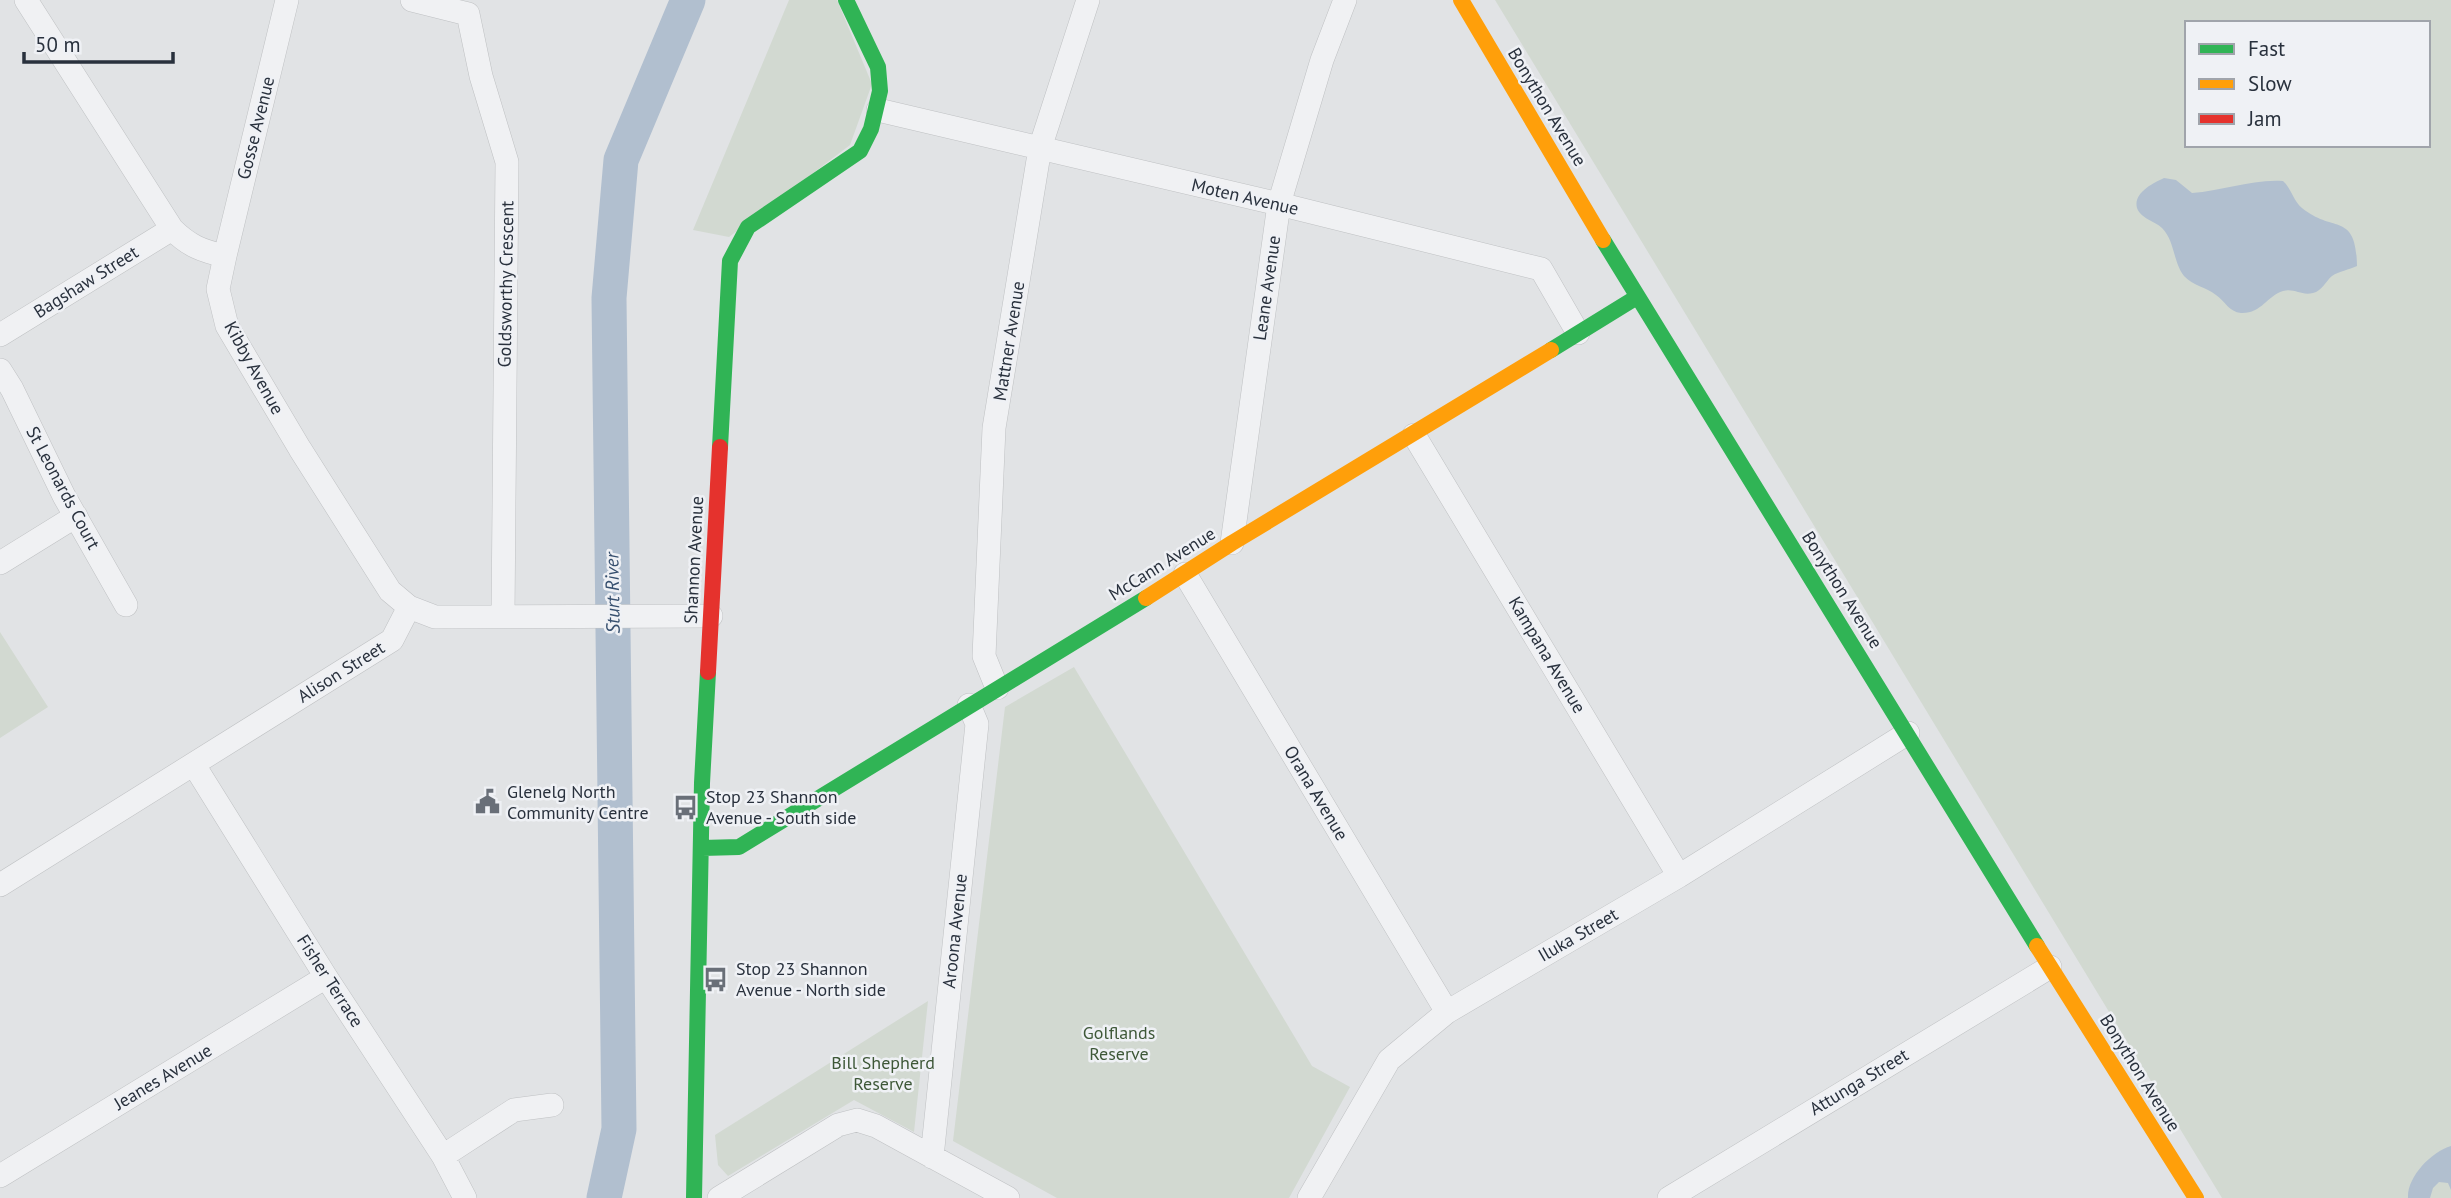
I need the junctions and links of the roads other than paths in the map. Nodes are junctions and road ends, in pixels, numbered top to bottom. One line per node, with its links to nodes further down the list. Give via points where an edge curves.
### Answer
1 (26, 0): 12 (street)
2 (287, 0): 13 (street, Gosse Avenue)
3 (412, 0): 8 (street, Goldsworthy Crescent)
4 (846, 0): 9 (street, Shannon Avenue, via 878,64)
5 (1088, 0): 10 (street, Mattner Avenue)
6 (1345, 0): 11 (street, Leane Avenue, via 1321,60)
7 (1461, 0): 14 (street, Bonython Avenue)
8 (471, 7): 26 (street, Goldsworthy Crescent, via 481,76 507,162)
9 (878, 110): 10 (street, Moten Avenue); 25 (street, Shannon Avenue, via 860,151 748,227 730,261)
10 (1040, 148): 11 (street, Moten Avenue); 27 (street, Mattner Avenue, via 994,428 984,656)
11 (1279, 204): 15 (street, Moten Avenue, via 1541,270); 20 (street, Leane Avenue)
12 (173, 229): 13 (street, via 185,243); 16 (street, Bagshaw Street)
13 (225, 256): 24 (street, Kibby Avenue, via 218,289 227,326 390,592)
14 (1637, 297): 15 (street, McCann Avenue); 29 (street, Bonython Avenue)
15 (1578, 333): 18 (street, McCann Avenue)
16 (0, 335)
17 (0, 370): 19 (street, St Leonards Court)
18 (1414, 435): 20 (street, McCann Avenue); 32 (street, Kampana Avenue)
19 (76, 516): 21 (street); 23 (street, St Leonards Court)
20 (1232, 543): 22 (street, McCann Avenue)
21 (0, 563)
22 (1185, 574): 27 (street, McCann Avenue); 36 (street, Orana Avenue)
23 (127, 605)
24 (409, 607): 26 (street, via 435,617); 30 (street, Alison Street, via 392,640)
25 (711, 616): 26 (street); 31 (street, Shannon Avenue)
26 (503, 617)
27 (997, 688): 28 (street, McCann Avenue)
28 (969, 705): 31 (street, McCann Avenue, via 739,847); 39 (street, Aroona Avenue, via 977,724)
29 (1909, 733): 32 (street, Iluka Street); 34 (street, Bonython Avenue)
30 (194, 765): 33 (street, Alison Street); 35 (street, Fisher Terrace)
31 (702, 849): 43 (street, Shannon Avenue)
32 (1679, 876): 36 (street, Iluka Street)
33 (0, 885)
34 (2050, 967): 41 (street, Bonython Avenue); 47 (street, Attunga Street)
35 (326, 977): 38 (street, Fisher Terrace); 40 (street, Jeanes Avenue)
36 (1447, 1012): 46 (street, Iluka Street, via 1389,1060)
37 (552, 1105): 38 (street, via 514,1111)
38 (443, 1156): 42 (street, Fisher Terrace)
39 (932, 1157): 44 (street, via 856,1120 838,1125); 45 (street)
40 (0, 1176)
41 (2194, 1197)
42 (464, 1198)
43 (694, 1198)
44 (719, 1198)
45 (1008, 1198)
46 (1309, 1198)
47 (1669, 1198)

